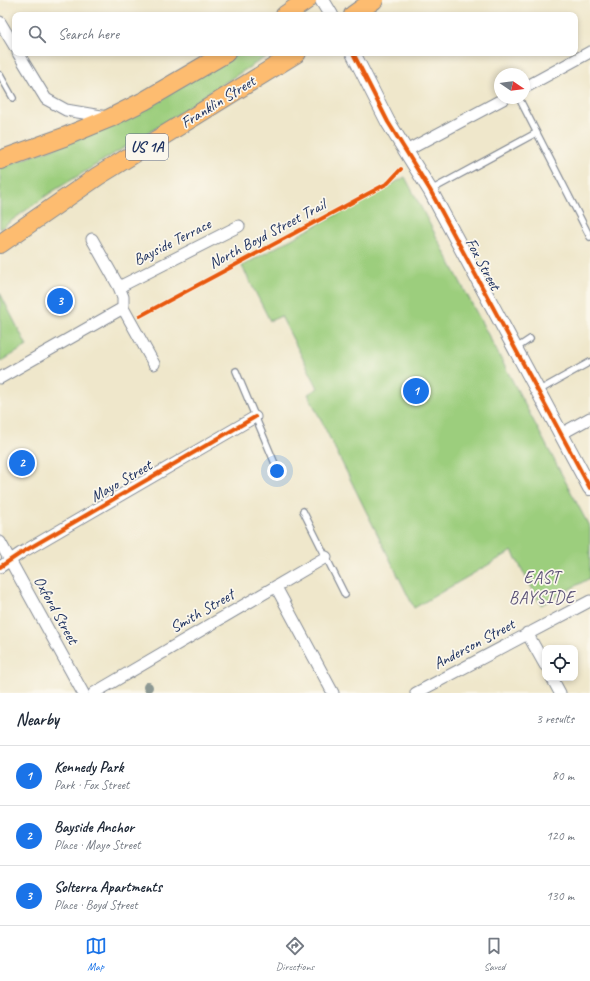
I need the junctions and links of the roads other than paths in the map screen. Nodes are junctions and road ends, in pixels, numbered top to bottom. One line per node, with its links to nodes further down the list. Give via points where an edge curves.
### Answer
1 (307, 0): 4 (main road)
2 (322, 0): 5 (street)
3 (374, 0): 6 (main road)
4 (289, 12)
5 (329, 12)
6 (357, 12)
7 (0, 22): 8 (street)
8 (12, 43)
9 (590, 52): 15 (street)
10 (20, 56): 19 (street, via 46,99 66,110)
11 (221, 56): 19 (main road, US 1A)
12 (292, 56): 27 (main road, Franklin Street / US 1A, via 98,176)
13 (355, 56): 21 (street, Fox Street)
14 (0, 75): 16 (lane)
15 (530, 85)
16 (13, 98)
17 (494, 104): 21 (street)
18 (521, 104): 20 (lane)
19 (110, 118): 22 (main road, US 1A)
20 (536, 133): 23 (lane); 25 (lane)
21 (406, 151): 23 (street, Fox Street)
22 (0, 160)
23 (430, 190): 31 (street, Fox Street)
24 (239, 226): 28 (street, Bayside Terrace)
25 (590, 237)
26 (92, 239): 28 (street)
27 (0, 244)
28 (119, 287): 29 (street, via 123,297)
29 (123, 308): 33 (street); 35 (street)
30 (530, 339): 31 (lane)
31 (515, 349): 36 (street, Fox Street)
32 (590, 362): 36 (lane)
33 (154, 364)
34 (236, 371): 37 (lane)
35 (0, 378)
36 (537, 391): 39 (street, Fox Street)
37 (255, 416): 40 (lane); 45 (street, Mayo Street)
38 (590, 418): 39 (street)
39 (561, 434): 41 (street, Fox Street)
40 (276, 466)
41 (590, 488)
42 (303, 511): 44 (lane)
43 (0, 542): 45 (street, Oxford Street)
44 (326, 557): 47 (street, Smith Street); 48 (lane)
45 (10, 561): 46 (street, Mayo Street); 53 (street, Oxford Street)
46 (0, 567)
47 (276, 587): 54 (street, Smith Street); 55 (street)
48 (345, 595)
49 (590, 601): 50 (street, Anderson Street)
50 (527, 633): 51 (street); 56 (street, Anderson Street)
51 (542, 660)
52 (554, 681): 57 (street)
53 (83, 693)
54 (94, 693)
55 (334, 693)
56 (416, 693)
57 (560, 693)

